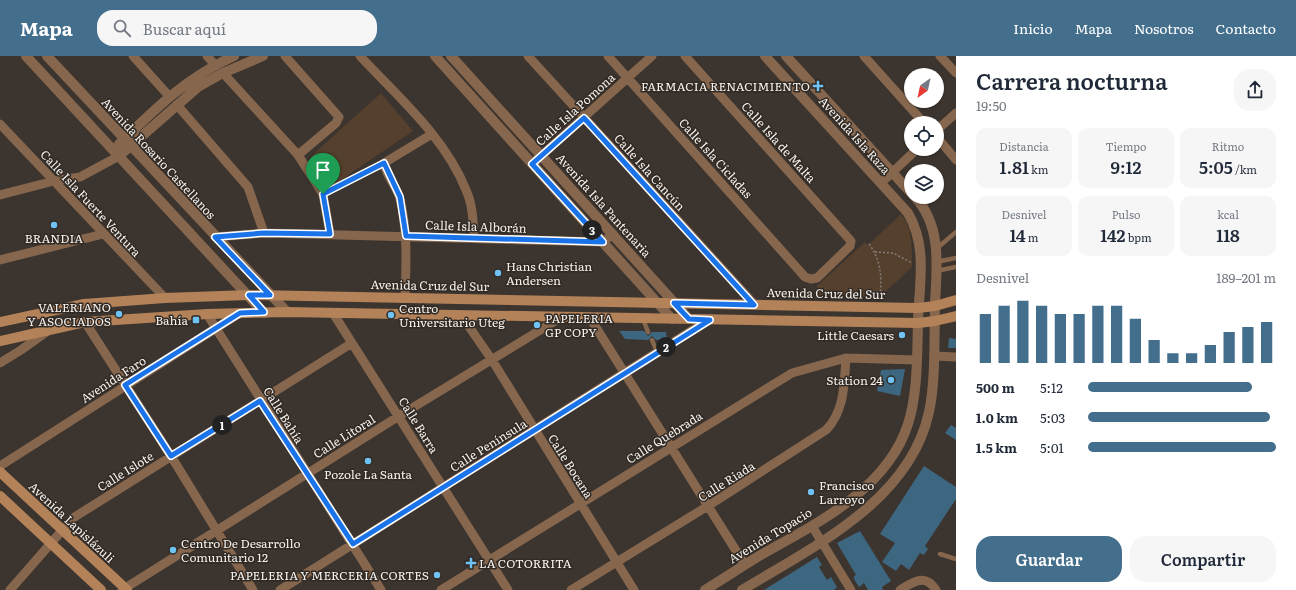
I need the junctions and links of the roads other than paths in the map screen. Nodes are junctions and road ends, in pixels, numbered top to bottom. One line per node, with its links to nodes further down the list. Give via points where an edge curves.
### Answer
1 (26, 56): 35 (street)
2 (47, 56): 33 (street, Avenida Rosario Castellanos)
3 (133, 56): 25 (street)
4 (208, 56): 19 (street)
5 (234, 56): 19 (street)
6 (263, 56): 20 (street)
7 (285, 56): 36 (street, via 339,114 336,123)
8 (360, 56): 32 (street)
9 (435, 56): 40 (street)
10 (451, 56): 37 (street, Avenida Isla Pantenaria)
11 (528, 56): 29 (street, Calle Isla Cancún)
12 (608, 56): 23 (street, Calle Isla Cícladas)
13 (652, 56): 23 (street, Calle Isla Pomona)
14 (685, 56): 61 (street, Calle Isla de Malta, via 850,239 850,246 817,278 811,280)
15 (765, 56): 43 (street, Avenida Isla Raza)
16 (786, 56): 41 (street, Avenida Isla Raza)
17 (864, 56): 28 (street)
18 (940, 56): 21 (street)
19 (215, 65): 22 (street)
20 (223, 73): 24 (street); 36 (street)
21 (956, 74)
22 (192, 78): 24 (street); 25 (street)
23 (628, 78): 29 (street, Calle Isla Pomona); 61 (street, Calle Isla Cícladas)
24 (198, 87): 26 (street)
25 (169, 96): 33 (street)
26 (177, 105): 33 (street); 48 (street, via 248,187)
27 (956, 113): 31 (street)
28 (918, 116)
29 (584, 118): 37 (street, Calle Isla Pomona); 69 (street, Calle Isla Cancún)
30 (0, 124): 42 (street, Calle Isla Fuerte Ventura)
31 (944, 124)
32 (432, 134): 52 (street, via 384,163 400,197); 54 (street, via 467,190 473,213)
33 (127, 142): 35 (street); 53 (street, Avenida Rosario Castellanos)
34 (944, 145): 39 (street)
35 (116, 153): 42 (street, via 80,177); 62 (street)
36 (298, 155): 50 (street, via 323,194)
37 (542, 155): 40 (street, Calle Isla Pomona); 51 (street, Avenida Isla Pantenaria)
38 (909, 156): 41 (street)
39 (956, 160)
40 (532, 164): 55 (street)
41 (892, 172): 43 (street); 44 (street, Avenida Isla Raza)
42 (54, 181): 45 (street); 49 (street, Calle Isla Fuerte Ventura)
43 (880, 183): 71 (street, Avenida Isla Raza, via 908,212 919,237 921,250)
44 (904, 185)
45 (0, 195)
46 (921, 204): 56 (street, via 933,230)
47 (956, 232): 56 (lane)
48 (264, 233): 50 (street, Calle Isla Alborán); 53 (street, Calle Isla Alborán)
49 (103, 234): 58 (street); 64 (street, Calle Isla Fuerte Ventura)
50 (330, 234): 52 (street, Calle Isla Alborán)
51 (613, 234): 55 (street); 68 (street, Avenida Isla Pantenaria)
52 (406, 236): 54 (street, Calle Isla Alborán); 65 (street)
53 (215, 237): 63 (street, Avenida Rosario Castellanos)
54 (474, 238): 55 (street, Calle Isla Alborán)
55 (603, 242): 67 (street)
56 (936, 250): 59 (street)
57 (956, 258): 59 (lane)
58 (0, 260)
59 (936, 266): 60 (lane); 70 (street)
60 (956, 267)
61 (805, 277)
62 (249, 295): 63 (main road, Avenida Cruz del Sur); 64 (main road, Avenida Cruz del Sur); 72 (street)
63 (270, 295): 65 (main road, Avenida Cruz del Sur); 73 (street, Avenida Rosario Castellanos)
64 (165, 298): 85 (main road, Avenida Cruz del Sur, via 84,304)
65 (405, 298): 67 (main road, Avenida Cruz del Sur)
66 (956, 300): 70 (main road, Avenida Cruz del Sur)
67 (658, 302): 68 (main road, Avenida Cruz del Sur); 82 (street)
68 (674, 303): 69 (main road, Avenida Cruz del Sur); 83 (street, Avenida Isla Pantenaria)
69 (754, 305): 71 (main road, Avenida Cruz del Sur)
70 (935, 306): 71 (main road, Avenida Cruz del Sur); 87 (street)
71 (918, 308): 88 (street, Avenida Topacio)
72 (264, 312): 73 (main road); 74 (main road)
73 (287, 312): 75 (main road)
74 (240, 313): 76 (main road); 89 (street, Avenida Faro)
75 (333, 313): 77 (main road); 94 (street, Calle Barra)
76 (207, 314): 86 (main road); 89 (street, Calle Bahía)
77 (462, 315): 79 (main road); 99 (street, Calle Bocana)
78 (956, 316): 87 (main road)
79 (560, 318): 80 (main road); 99 (street, Calle Litoral)
80 (590, 318): 81 (main road); 102 (street)
81 (643, 319): 82 (main road); 91 (lane)
82 (672, 319): 83 (main road)
83 (689, 319): 84 (main road)
84 (710, 320): 88 (main road); 95 (street, Calle Península)
85 (0, 322)
86 (85, 322): 90 (main road); 103 (street)
87 (935, 322): 88 (main road); 96 (street)
88 (918, 323): 100 (street, Avenida Topacio)
89 (216, 328): 103 (street, Avenida Faro); 104 (street, Calle Bahía)
90 (50, 330): 93 (main road); 101 (street)
91 (648, 332)
92 (652, 340): 95 (lane)
93 (0, 341)
94 (352, 343): 104 (street, Calle Islote); 105 (street, Calle Barra)
95 (657, 352): 102 (street, Calle Península)
96 (934, 356): 97 (street); 119 (street, via 929,412 912,457 887,491)
97 (956, 357)
98 (846, 358): 100 (street, Calle Quebrada); 107 (street, Calle Quebrada, via 792,373); 115 (street, Calle Riada, via 842,402 837,418 832,424 808,444)
99 (492, 360): 105 (street, Calle Litoral); 106 (street, Calle Bocana)
100 (917, 360): 116 (street, Avenida Topacio, via 908,424 896,449 874,478 856,495)
101 (0, 363)
102 (625, 373): 106 (street, Calle Península); 107 (street)
103 (125, 385): 108 (street); 109 (street, Avenida Faro)
104 (260, 401): 108 (street, Calle Islote); 111 (street, Calle Bahía)
105 (399, 416): 111 (street, Calle Litoral); 112 (street, Calle Barra)
106 (534, 430): 112 (street, Calle Península); 114 (street, Calle Bocana)
107 (670, 447): 114 (street, Calle Quebrada); 115 (street)
108 (171, 456): 117 (street, Calle Islote, via 73,518); 118 (street)
109 (0, 466)
110 (0, 472): 117 (main road, Avenida Lapislázuli)
111 (306, 473): 118 (street, Calle Litoral); 121 (street, Calle Bahía)
112 (444, 487): 121 (street, Calle Península); 124 (street, Calle Barra)
113 (0, 496): 120 (main road)
114 (580, 503): 124 (street, Calle Quebrada); 125 (street, Calle Bocana)
115 (708, 506): 125 (street, Calle Riada); 126 (street)
116 (812, 526): 119 (street); 126 (street, Avenida Topacio)
117 (61, 530): 120 (street, Calle Islote); 127 (main road, Avenida Lapislázuli)
118 (215, 530): 127 (street, Calle Litoral); 130 (street)
119 (822, 541): 138 (street); 139 (street)
120 (50, 543): 128 (street, Calle Islote); 129 (main road)
121 (353, 544): 131 (street, Calle Península); 132 (street, Calle Bahía)
122 (940, 554): 123 (lane)
123 (956, 559)
124 (490, 560): 133 (street, Calle Quebrada); 134 (street, Calle Barra)
125 (616, 562): 135 (street, Calle Riada); 136 (street, Calle Bocana)
126 (745, 565): 137 (street, Avenida Topacio)
127 (124, 589)
128 (10, 590)
129 (101, 590)
130 (253, 590)
131 (280, 590)
132 (381, 590)
133 (441, 590)
134 (508, 590)
135 (570, 590)
136 (634, 590)
137 (705, 590)
138 (742, 590)
139 (851, 590)
140 (900, 590): 141 (street, via 919,579 925,580)
141 (936, 590)

